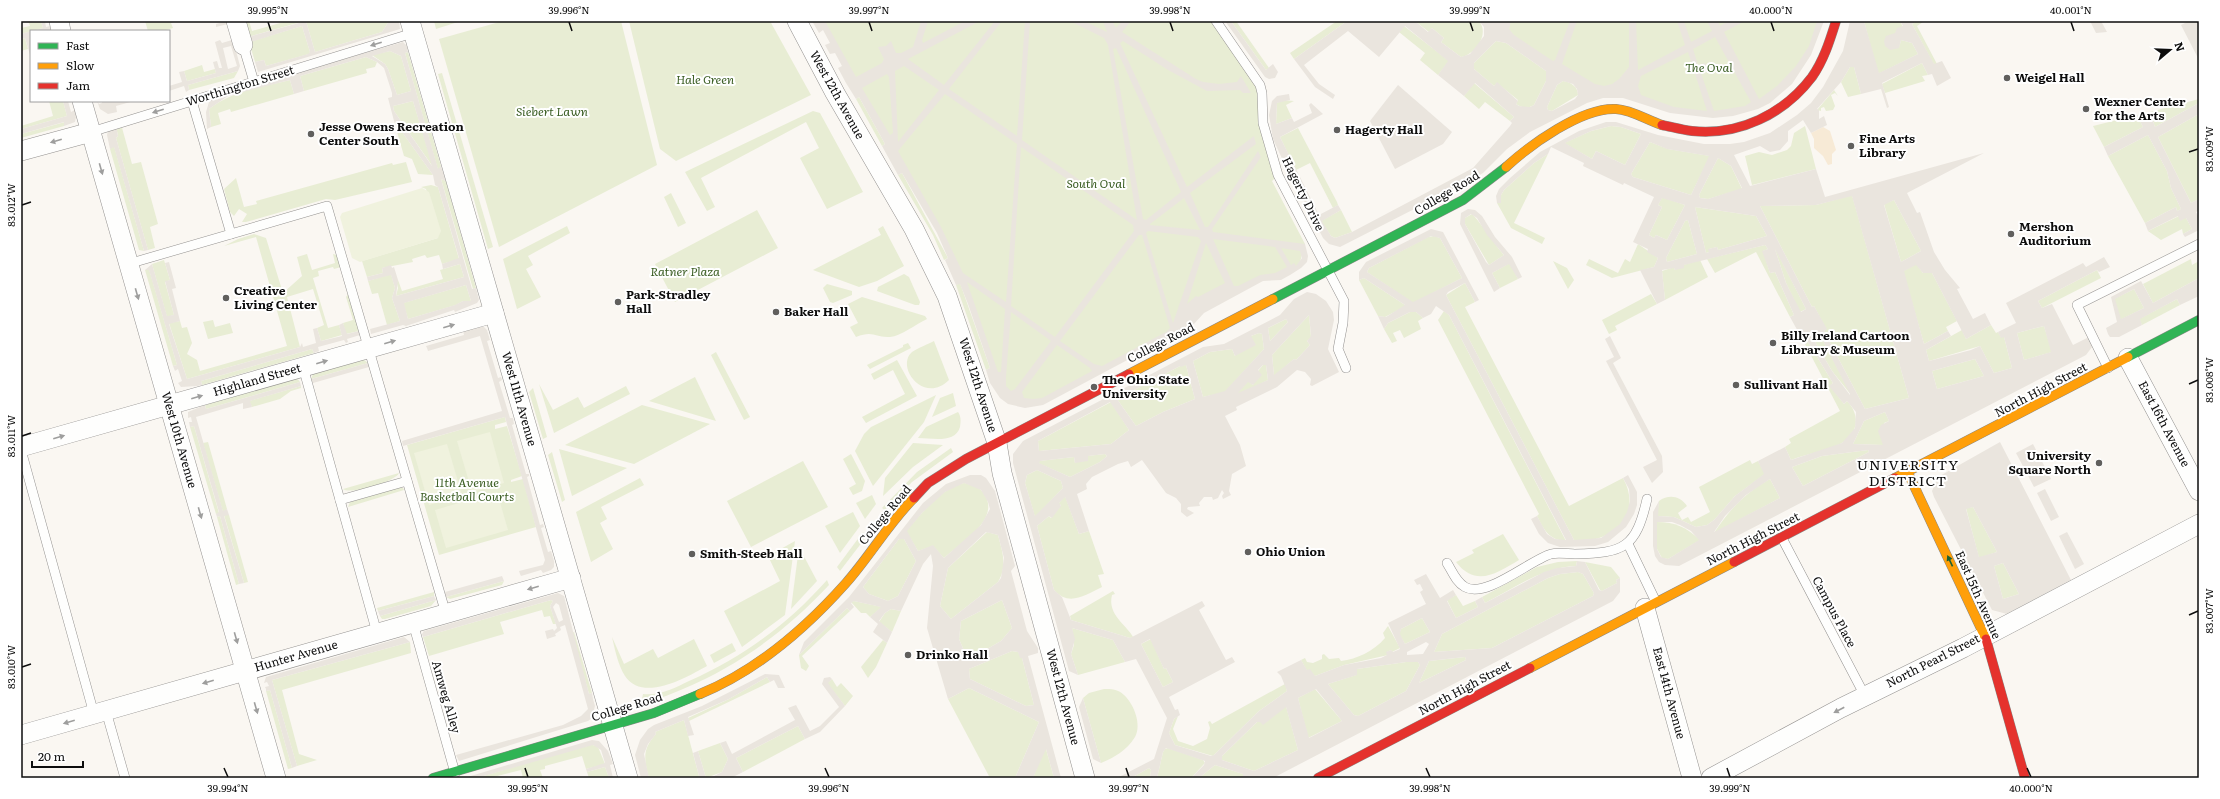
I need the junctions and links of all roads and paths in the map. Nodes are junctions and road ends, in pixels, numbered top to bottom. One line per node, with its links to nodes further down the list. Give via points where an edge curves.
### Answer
1 (236, 21): 6 (street)
2 (798, 21): 24 (street, West 12th Avenue, via 835,93 940,280)
3 (1216, 21): 15 (lane, Hagerty Drive, via 1260,84 1263,123 1278,175)
4 (1836, 21): 15 (street, College Road, via 1824,57 1812,77 1796,96 1765,120 1744,127 1714,132 1662,125 1618,109 1589,115 1537,142 1463,200)
5 (411, 27): 7 (lane, Worthington Street, one-way to 7); 16 (street, West 11th Avenue)
6 (244, 45): 7 (lane)
7 (254, 82): 8 (lane, Worthington Street)
8 (192, 101): 10 (lane, Worthington Street, one-way to 10); 12 (lane)
9 (82, 102): 10 (street, West 10th Avenue)
10 (91, 132): 11 (street, Worthington Street, one-way to 11); 14 (street, West 10th Avenue, one-way to 14)
11 (21, 151)
12 (231, 234): 14 (lane); 18 (lane, via 327,206)
13 (2199, 244): 22 (lane, via 2077,305)
14 (128, 264): 23 (street, West 10th Avenue, one-way to 23)
15 (1328, 269): 21 (lane, Hagerty Drive, via 1344,301 1338,349); 24 (street, College Road)
16 (494, 313): 18 (street, Highland Street, one-way to 16); 35 (street, West 11th Avenue)
17 (2199, 320): 19 (street, North High Street)
18 (369, 348): 20 (street, Highland Street, one-way to 18); 27 (lane)
19 (2128, 358): 22 (street, North High Street); 28 (street, East 16th Avenue)
20 (303, 367): 23 (street, Highland Street, one-way to 20); 30 (lane)
21 (1346, 368)
22 (2108, 368): 26 (street, North High Street)
23 (169, 405): 25 (street, Highland Street, one-way to 23); 41 (street, West 10th Avenue, one-way to 41)
24 (997, 443): 44 (street, College Road, via 928,483 899,514 846,583 777,648 736,677 703,694 654,713); 51 (street, West 12th Avenue, via 1002,473)
25 (21, 448): 43 (lane)
26 (1908, 473): 32 (street, North High Street); 40 (street, East 15th Avenue, one-way to 26)
27 (407, 481): 30 (lane); 37 (lane)
28 (2199, 491)
29 (1647, 499): 33 (lane, via 1638,530)
30 (340, 500): 39 (lane)
31 (2199, 524): 40 (street, North Pearl Street)
32 (1782, 538): 36 (street, North High Street); 42 (lane, Campus Place)
33 (1628, 544): 34 (lane, via 1613,551 1550,554 1486,588 1473,590 1459,582); 36 (lane)
34 (1447, 563)
35 (571, 578): 37 (street, Hunter Avenue, one-way to 37); 44 (street, West 11th Avenue)
36 (1650, 605): 52 (street, North High Street); 53 (street, East 14th Avenue)
37 (446, 614): 38 (street, Hunter Avenue)
38 (413, 623): 39 (street, Hunter Avenue); 46 (lane, Amweg Alley)
39 (377, 633): 41 (street, Hunter Avenue)
40 (1986, 634): 42 (street, North Pearl Street); 55 (street, East 15th Avenue)
41 (245, 671): 43 (street, Hunter Avenue, one-way to 43); 48 (street, West 10th Avenue, one-way to 48)
42 (1865, 696): 54 (street, North Pearl Street, one-way to 54)
43 (100, 713): 45 (street, Hunter Avenue, one-way to 45); 47 (lane)
44 (613, 724): 46 (street, College Road); 50 (street, West 11th Avenue)
45 (21, 736)
46 (456, 775): 49 (street, College Road)
47 (125, 778)
48 (276, 778)
49 (433, 778)
50 (628, 778)
51 (1085, 778)
52 (1318, 778)
53 (1692, 778)
54 (1711, 778)
55 (2025, 778)

